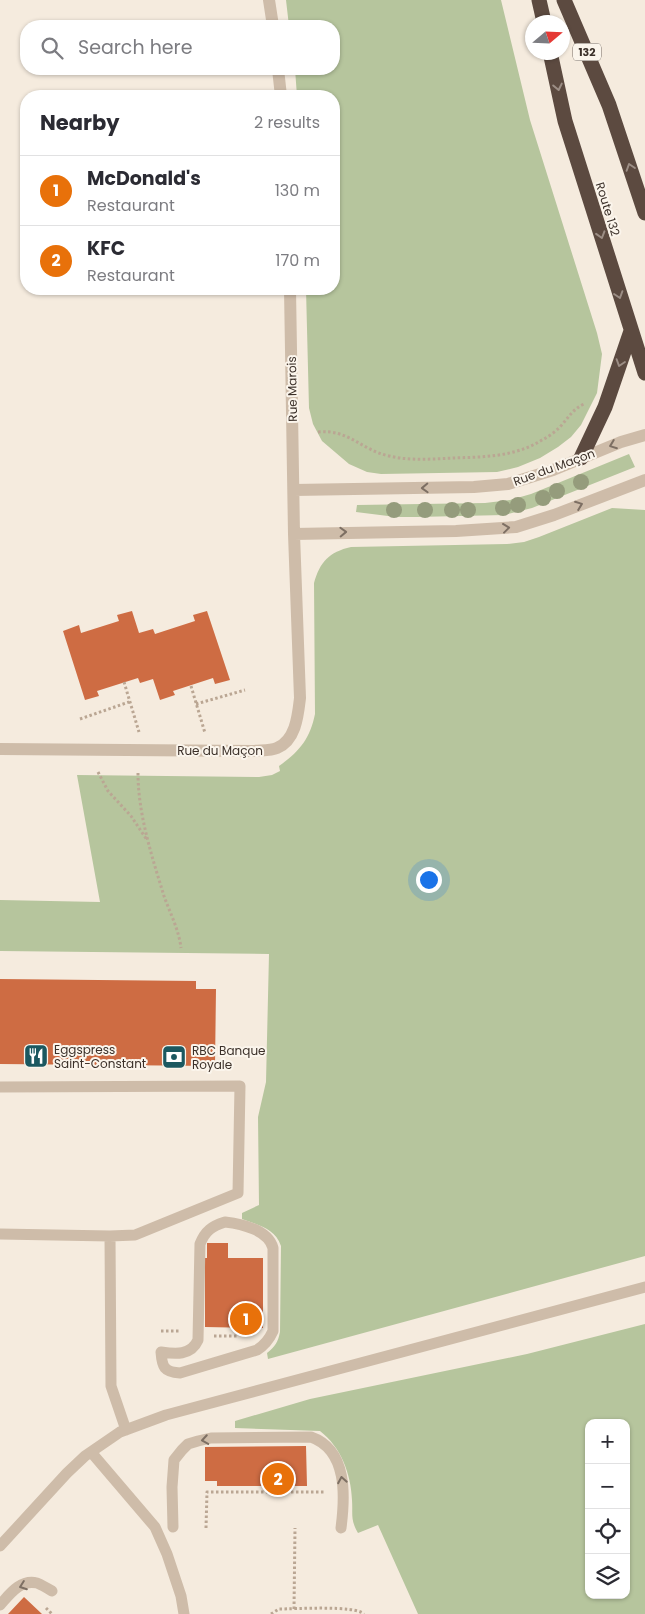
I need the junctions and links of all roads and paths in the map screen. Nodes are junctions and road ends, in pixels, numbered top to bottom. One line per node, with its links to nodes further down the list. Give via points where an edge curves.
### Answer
1 (269, 0): 5 (street)
2 (539, 0): 4 (highway)
3 (564, 0): 9 (highway, 132, one-way to 3, via 609,105)
4 (542, 15)
5 (272, 20)
6 (552, 60): 11 (highway, Route 132, one-way to 11, via 565,121)
7 (279, 75): 8 (street)
8 (280, 90)
9 (645, 213)
10 (290, 295): 18 (street, Rue Marois)
11 (631, 331): 12 (highway, Route 132); 16 (highway, one-way to 16, via 605,407)
12 (645, 373)
13 (592, 403): 14 (path, via 573,410 559,428 541,441 521,450 490,456 430,460 400,458 382,454 343,434)
14 (318, 432)
15 (645, 434): 16 (street, Rue du Maçon, one-way to 16)
16 (581, 458): 18 (street, Rue du Maçon, one-way to 18, via 525,479 494,486)
17 (645, 480): 19 (street, one-way to 17, via 516,527)
18 (294, 490): 19 (street, Rue du Maçon)
19 (294, 534): 28 (street, Rue du Maçon, via 300,698 296,724 286,742 278,748)
20 (124, 682): 23 (path)
21 (190, 686): 24 (path)
22 (245, 690): 24 (path)
23 (129, 702): 25 (path); 27 (path)
24 (196, 704): 28 (path)
25 (80, 719)
26 (0, 749): 27 (street, Rue du Maçon)
27 (144, 750): 28 (street, Rue du Maçon)
28 (210, 751)
29 (98, 772): 31 (path, via 108,791)
30 (138, 772): 31 (path, via 138,792)
31 (150, 844): 32 (path)
32 (181, 948)
33 (0, 1087): 35 (lane, via 240,1086 238,1193 135,1235)
34 (0, 1234): 35 (lane)
35 (110, 1236): 40 (lane, via 111,1386)
36 (645, 1287): 40 (lane, via 166,1415)
37 (206, 1336): 38 (path)
38 (241, 1336)
39 (161, 1352): 39 (lane, via 166,1370 180,1373 264,1346 273,1331 273,1248 268,1237 225,1222 209,1229 200,1244 198,1340 195,1346 182,1353)
40 (126, 1430): 41 (lane)
41 (91, 1452): 49 (lane); 53 (lane, via 155,1527 170,1562)
42 (278, 1486): 43 (path)
43 (278, 1492): 44 (path); 46 (path, via 207,1492)
44 (327, 1492)
45 (172, 1527): 48 (lane, one-way to 45, via 344,1501 337,1461 328,1446 311,1437 211,1438 188,1444 174,1460)
46 (206, 1528)
47 (295, 1528): 52 (path)
48 (341, 1528)
49 (0, 1546)
50 (52, 1591): 51 (lane, one-way to 51, via 36,1583 28,1583 18,1586)
51 (0, 1605)
52 (294, 1609): 54 (path, via 279,1609); 55 (path, via 348,1608)
53 (184, 1614)
54 (271, 1614)
55 (364, 1614)

